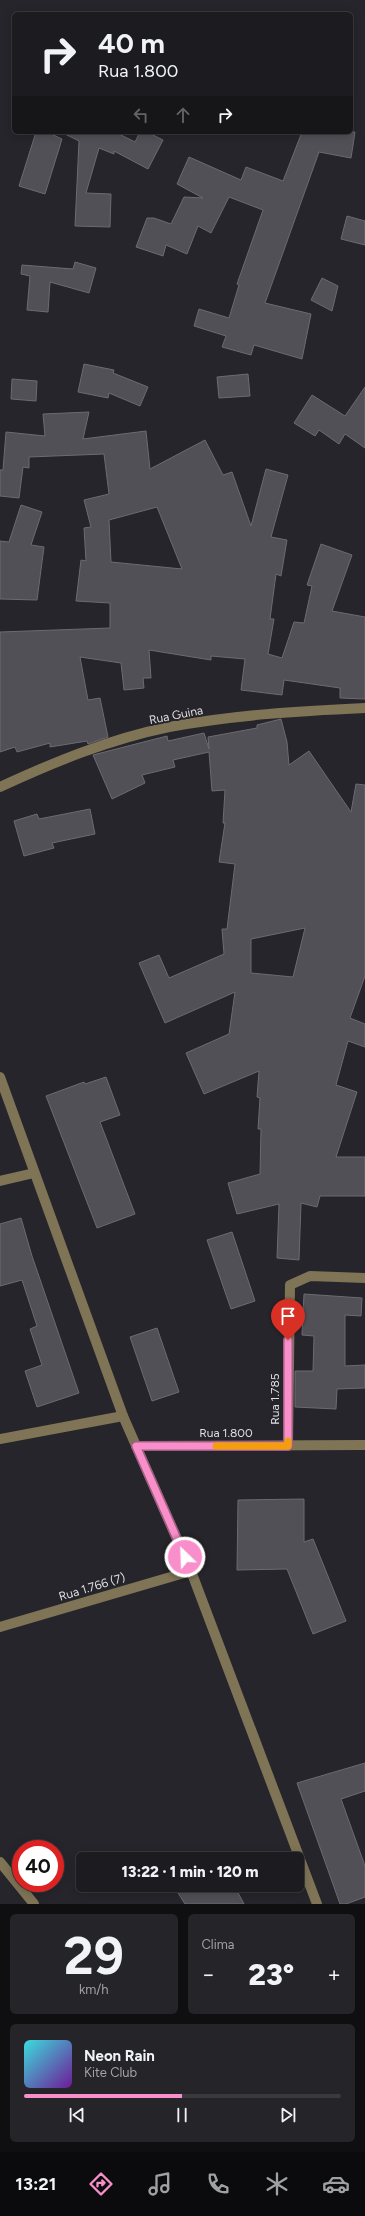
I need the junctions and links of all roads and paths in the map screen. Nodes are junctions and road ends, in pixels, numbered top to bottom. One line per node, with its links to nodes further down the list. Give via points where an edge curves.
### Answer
1 (365, 708): 2 (street, Rua Guina, via 268,713 168,728 90,749)
2 (0, 787)
3 (0, 1077): 4 (street)
4 (34, 1173): 5 (street); 7 (street)
5 (0, 1181)
6 (365, 1278): 10 (street, Rua 1.785, via 310,1276 290,1285)
7 (123, 1416): 8 (street); 9 (street)
8 (0, 1439)
9 (136, 1446): 10 (street, Rua 1.800); 12 (street)
10 (288, 1446): 11 (street, Rua 1.800)
11 (365, 1446)
12 (191, 1571): 13 (street, Rua 1.766 (7)); 16 (street)
13 (0, 1627)
14 (0, 1862): 15 (street)
15 (34, 1904)
16 (317, 1904)

